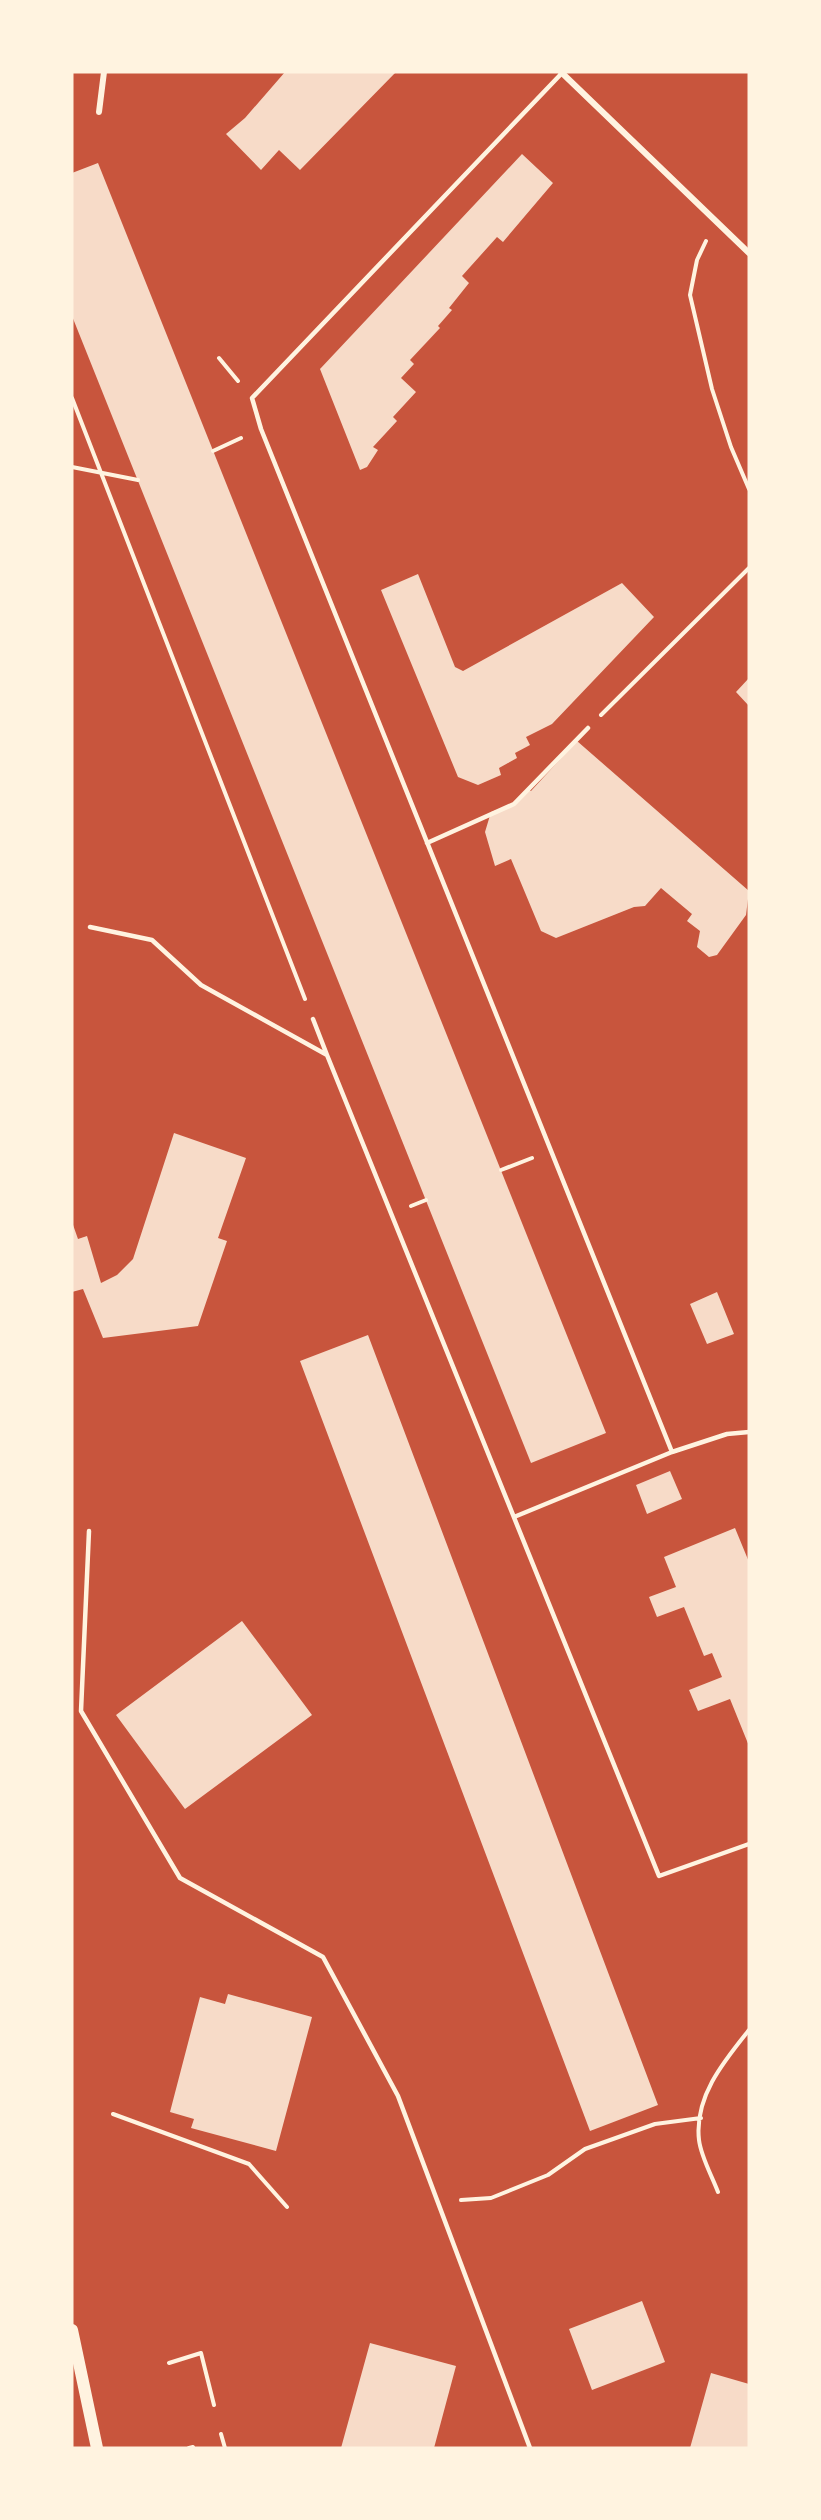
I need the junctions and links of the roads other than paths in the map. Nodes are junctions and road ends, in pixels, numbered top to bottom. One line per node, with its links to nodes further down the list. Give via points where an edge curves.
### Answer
1 (104, 72): 3 (street)
2 (561, 72): 4 (street); 6 (lane, via 252,398)
3 (99, 111)
4 (749, 253)
5 (588, 728): 6 (lane, via 514,804)
6 (427, 843): 11 (lane)
7 (90, 927): 9 (lane, via 152,940 201,985)
8 (313, 1019): 9 (lane)
9 (327, 1055): 12 (lane)
10 (749, 1432): 11 (lane, via 727,1434)
11 (672, 1452): 12 (lane)
12 (514, 1517): 14 (lane, via 659,1876)
13 (88, 1530): 17 (lane, via 81,1711 180,1878 323,1957 398,2096)
14 (749, 1844)
15 (72, 2330): 16 (main road)
16 (97, 2448)
17 (530, 2448)

